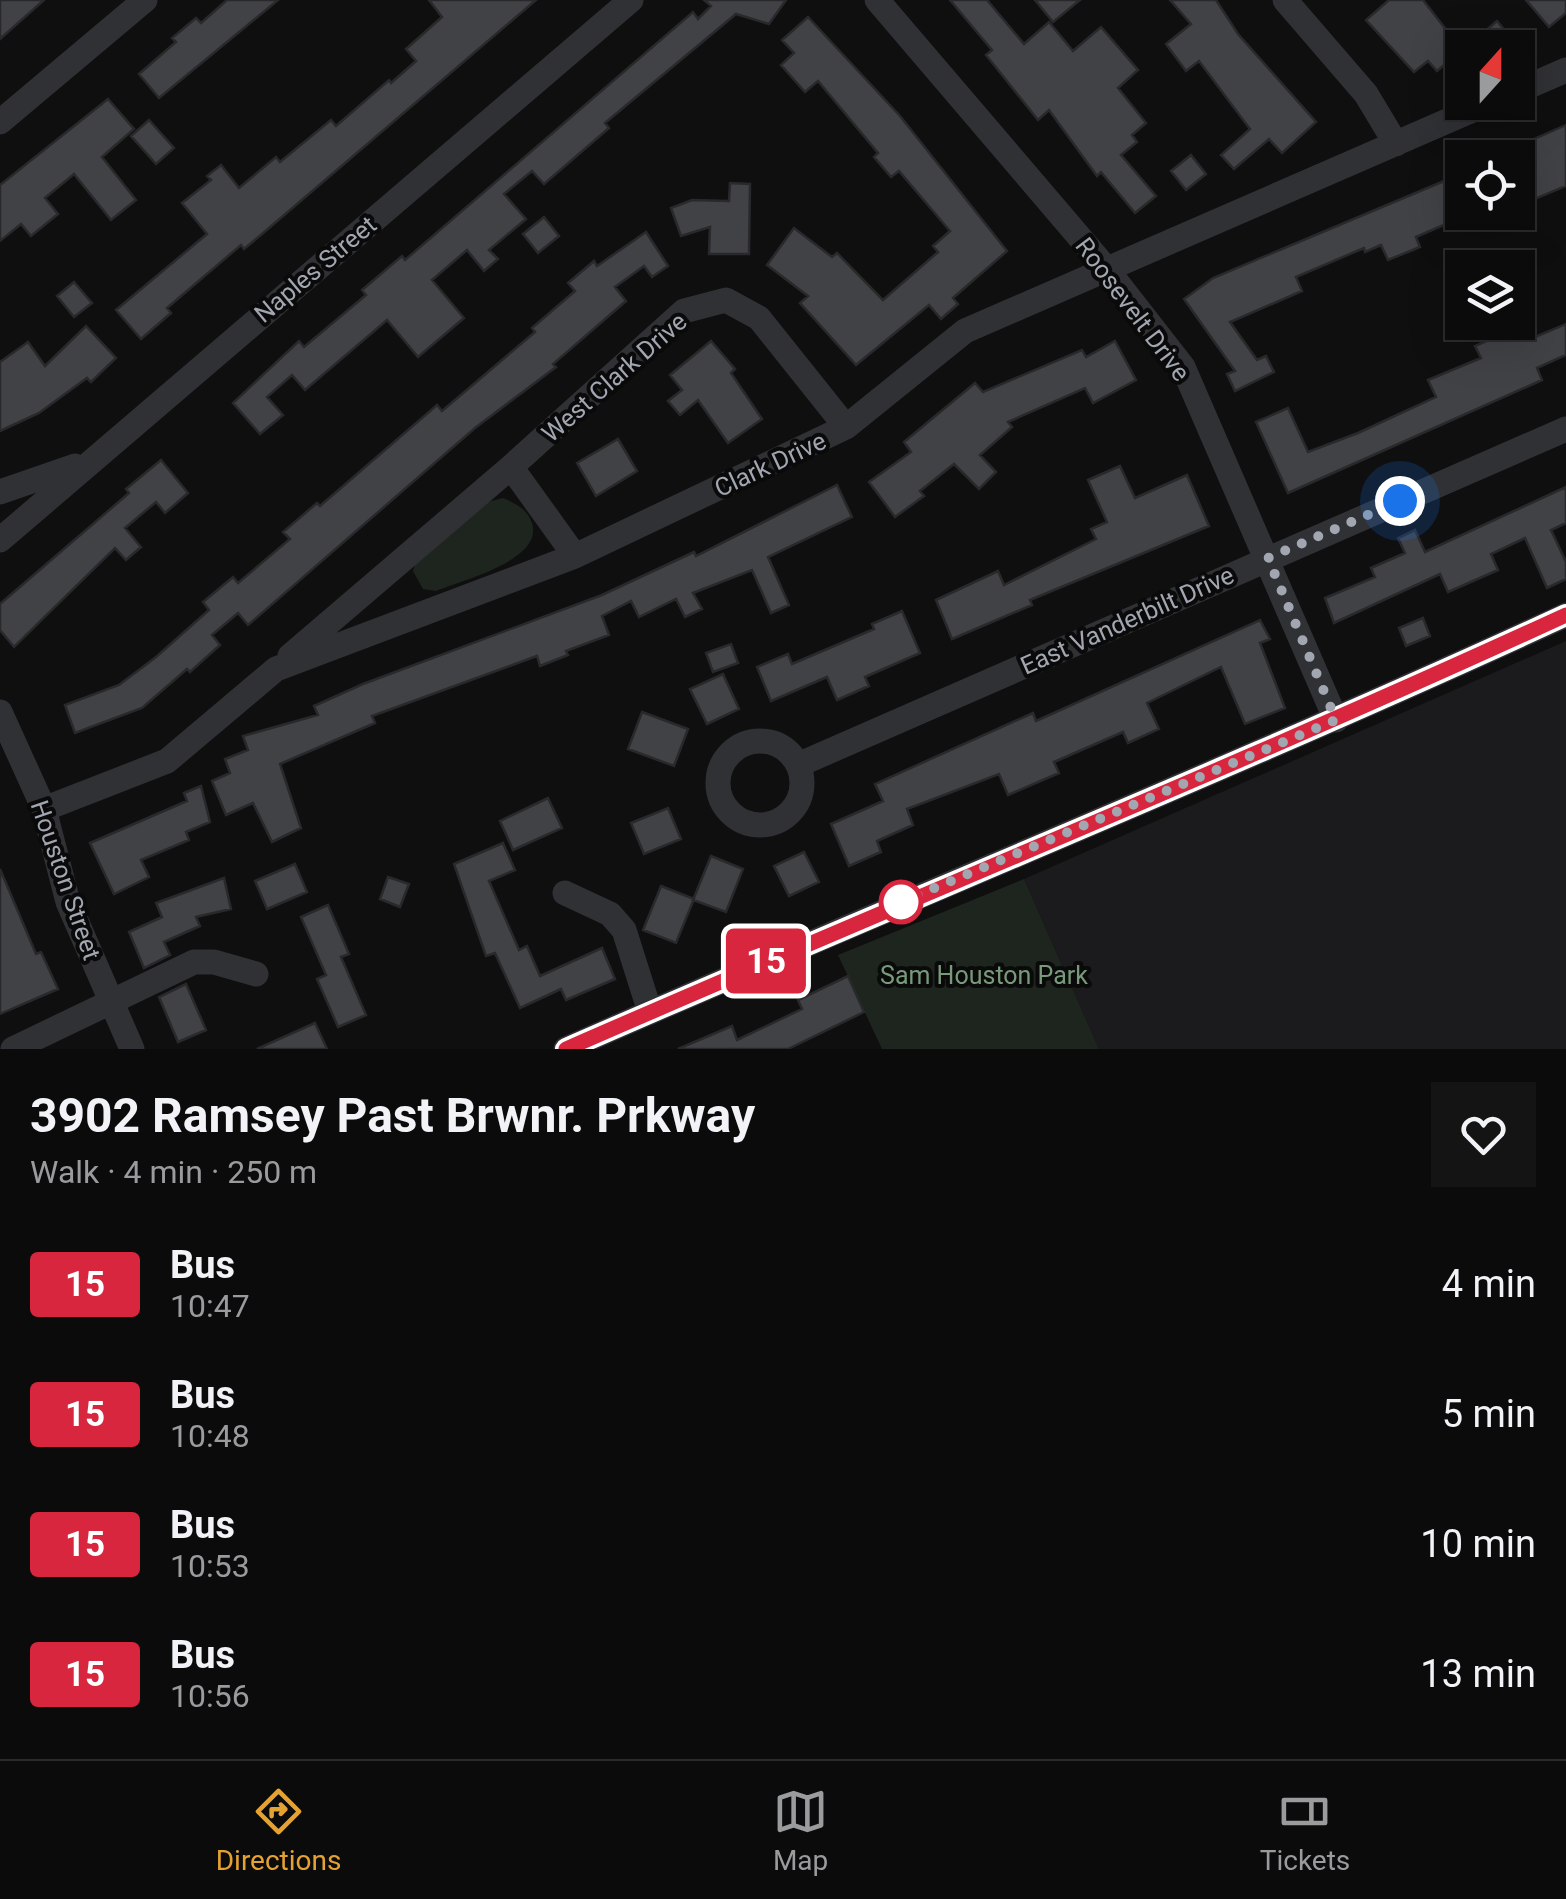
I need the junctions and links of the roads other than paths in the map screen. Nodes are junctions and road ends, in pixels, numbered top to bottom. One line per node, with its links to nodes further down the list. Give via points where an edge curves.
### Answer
1 (145, 0): 8 (street)
2 (631, 0): 13 (street, Naples Street)
3 (877, 0): 10 (street, Roosevelt Drive)
4 (1285, 0): 9 (street, via 1366,94)
5 (1566, 70): 6 (street)
6 (1535, 84)
7 (1450, 120): 9 (street, Clark Drive)
8 (0, 122)
9 (1396, 144): 10 (street, Clark Drive)
10 (1105, 267): 11 (street, Clark Drive, via 965,332); 18 (street, Roosevelt Drive, via 1183,367)
11 (846, 428): 14 (street, West Clark Drive, via 759,318 726,300 684,311); 17 (street, Clark Drive)
12 (1566, 428): 18 (street, East Vanderbilt Drive)
13 (90, 460): 15 (street); 16 (street, Naples Street)
14 (511, 467): 17 (street); 20 (street, West Clark Drive)
15 (0, 492)
16 (0, 540)
17 (575, 556): 20 (street, Clark Drive)
18 (1268, 558): 22 (street, Roosevelt Drive); 23 (street, East Vanderbilt Drive)
19 (1566, 615): 22 (street)
20 (276, 669): 24 (street, Clark Drive, via 167,761)
21 (0, 712): 24 (street, Houston Street)
22 (1336, 720): 28 (street)
23 (798, 766)
24 (44, 809): 27 (street, Houston Street, via 68,902)
25 (564, 893): 28 (street, via 610,914 624,930)
26 (256, 974): 27 (street, via 194,962)
27 (111, 1001): 29 (street); 30 (street, Houston Street)
28 (650, 1012): 31 (street)
29 (13, 1049)
30 (132, 1049)
31 (566, 1049)

